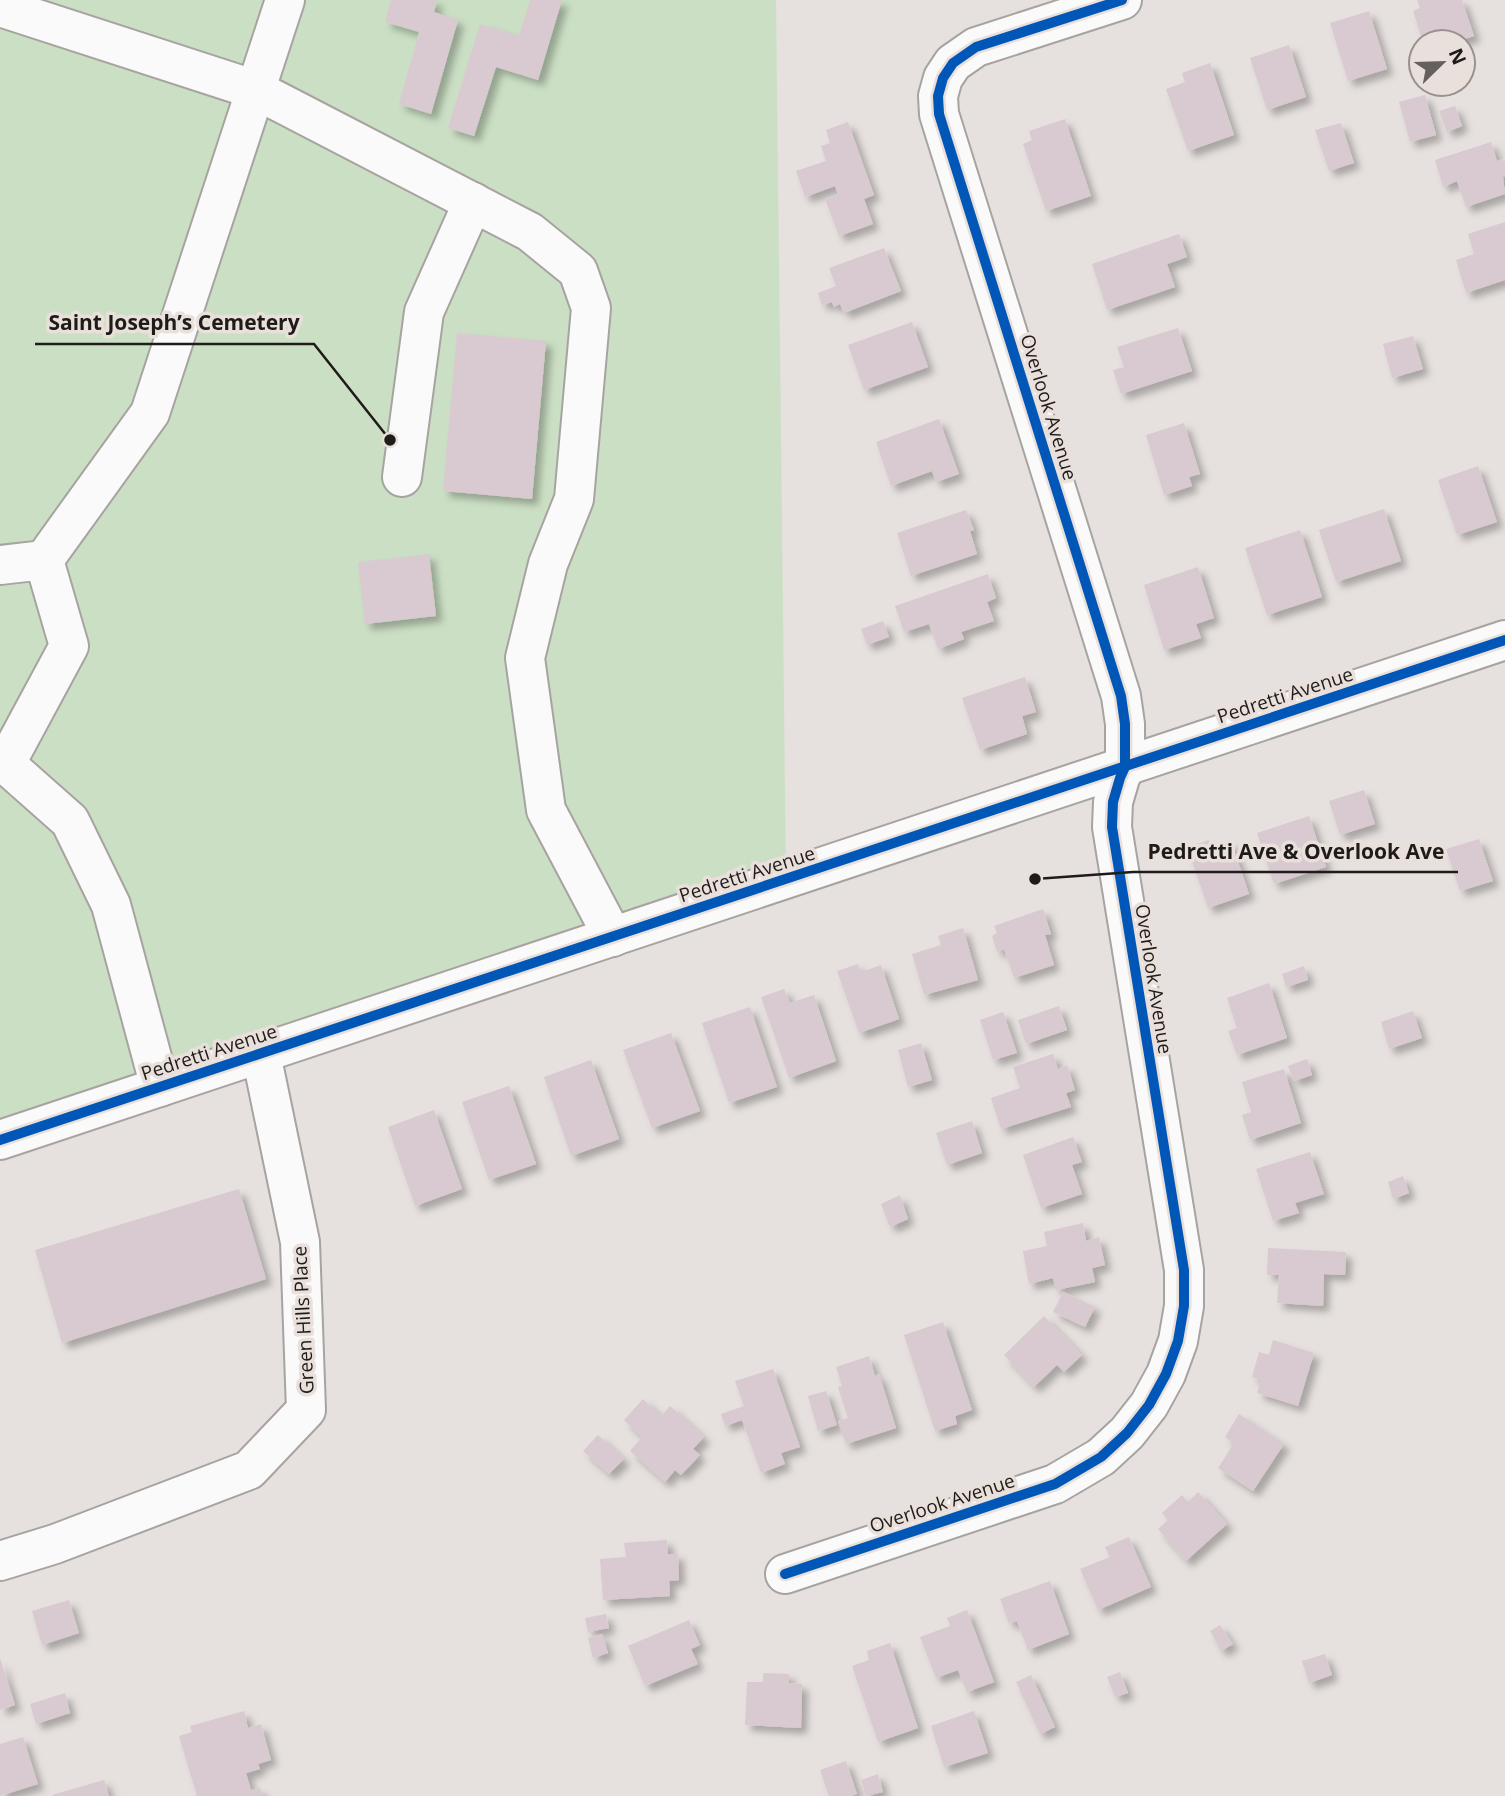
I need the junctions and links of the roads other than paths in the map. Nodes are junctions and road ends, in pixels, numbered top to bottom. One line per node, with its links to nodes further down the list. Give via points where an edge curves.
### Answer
1 (285, 0): 4 (street)
2 (1122, 0): 11 (street, Overlook Avenue, via 976,47 953,63 938,96 943,128 1121,696)
3 (0, 7): 4 (street)
4 (256, 90): 5 (street); 7 (street, via 150,413)
5 (473, 202): 6 (street, via 424,312); 12 (street, via 530,232 578,271 591,308 574,499 548,564 526,658 546,810)
6 (402, 477)
7 (44, 560): 8 (street); 10 (street, via 69,646)
8 (0, 565)
9 (1505, 640): 11 (street, Pedretti Avenue)
10 (3, 761): 14 (street, via 70,821 111,905)
11 (1125, 767): 12 (street, Pedretti Avenue); 17 (street, Overlook Avenue, via 1113,802 1112,827 1184,1270 1178,1341 1166,1374 1127,1433 1101,1457 1055,1484)
12 (613, 937): 13 (street, Pedretti Avenue)
13 (261, 1054): 14 (street, Pedretti Avenue); 16 (street, Green Hills Place, via 300,1242 306,1410 249,1470)
14 (160, 1087): 15 (street, Pedretti Avenue)
15 (0, 1140)
16 (0, 1562)
17 (785, 1574)

